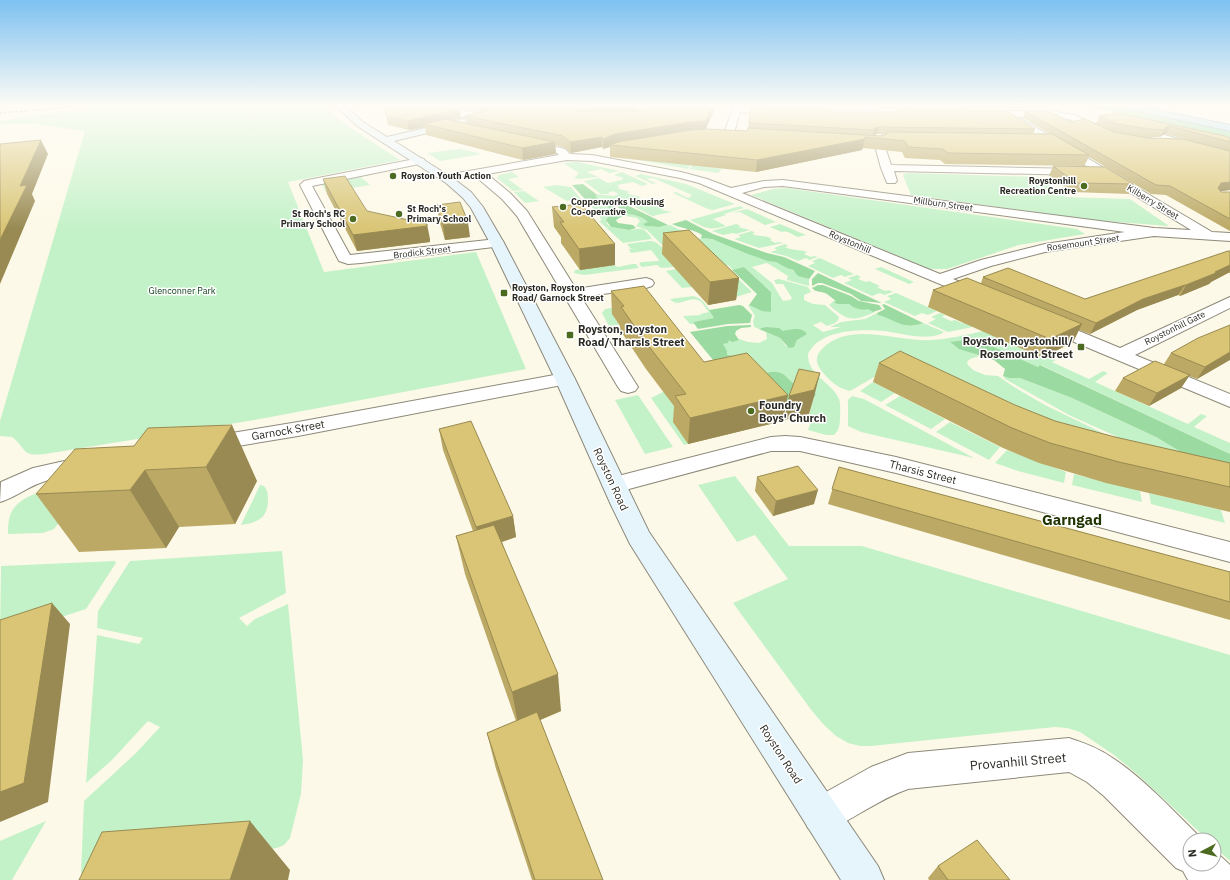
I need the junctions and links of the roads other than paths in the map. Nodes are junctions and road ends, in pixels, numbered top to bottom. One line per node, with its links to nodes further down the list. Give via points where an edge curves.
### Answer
1 (397, 147): 10 (street, Royston Road)
2 (543, 147): 8 (street, Roystonhill, via 561,151)
3 (880, 147): 11 (street)
4 (1061, 147): 13 (street, Kilberry Street)
5 (1198, 147): 7 (street)
6 (610, 151): 9 (street)
7 (1230, 156)
8 (567, 157): 9 (street, Roystonhill); 12 (street)
9 (592, 158): 15 (street, Roystonhill, via 684,176)
10 (420, 161): 14 (street, Royston Road); 20 (street, Brodick Street, via 306,185 344,258 348,260)
11 (886, 168): 13 (street); 16 (street)
12 (478, 172): 14 (street); 24 (street, via 522,214)
13 (1103, 172): 18 (street, Kilberry Street)
14 (446, 178): 20 (street, Royston Road, via 463,191 477,207)
15 (731, 192): 16 (street, Millburn Street, via 760,184 778,183); 22 (street, Roystonhill)
16 (896, 198): 17 (street, Millburn Street)
17 (1154, 232): 18 (street, Rosemount Street); 22 (street, Rosemount Street, via 1045,248 986,263)
18 (1203, 235): 19 (street, Rosemount Street); 21 (street, Kilberry Street)
19 (1230, 237)
20 (497, 243): 29 (street, Royston Road)
21 (1220, 251)
22 (939, 279): 25 (street, Roystonhill)
23 (646, 283): 24 (street)
24 (571, 294): 30 (street)
25 (989, 300)
26 (1230, 302): 28 (street, Roystonhill Gate)
27 (1036, 320): 28 (street)
28 (1120, 355): 31 (street)
29 (565, 379): 32 (street, Garnock Street); 34 (street, Royston Road)
30 (628, 387)
31 (1230, 401)
32 (190, 447)
33 (106, 461): 35 (street, via 51,471)
34 (614, 484): 36 (street, Tharsis Street, via 771,444 793,443 904,467); 37 (street, Royston Road, via 630,521 655,563)
35 (6, 490)
36 (1230, 552)
37 (821, 815): 38 (street, Provanhill Street, via 884,780 908,771 1069,755 1080,758 1110,776); 40 (street, Royston Road)
38 (1182, 846)
39 (1208, 872): 41 (street)
40 (864, 880)
41 (1217, 880)

